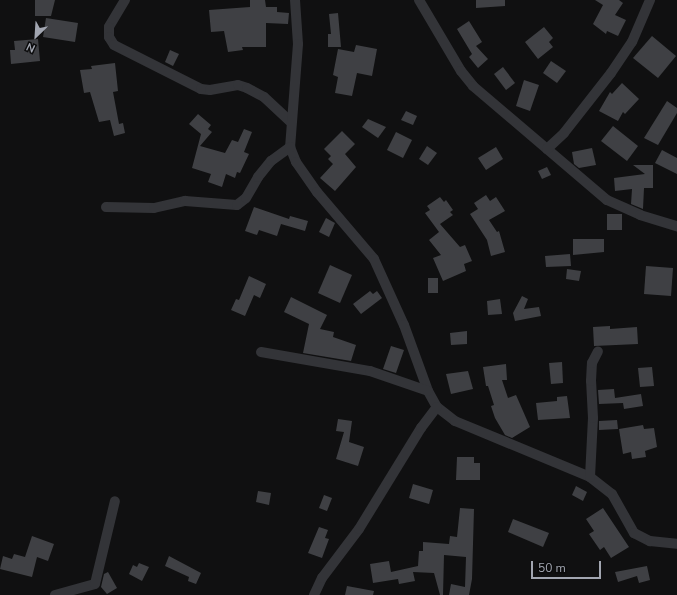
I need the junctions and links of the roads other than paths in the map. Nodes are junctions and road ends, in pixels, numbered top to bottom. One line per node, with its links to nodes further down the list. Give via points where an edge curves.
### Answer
1 (125, 0): 5 (street, via 109,27 109,37 114,45 201,89 238,85 247,88 264,97)
2 (295, 0): 5 (street, via 298,44)
3 (419, 0): 7 (street, via 460,71 473,86)
4 (650, 0): 7 (street, via 632,42 611,73 564,133)
5 (291, 122): 6 (street)
6 (290, 148): 8 (street, via 271,161 246,198 237,205 185,201 154,208); 12 (street, via 296,162 318,192 374,259 404,325)
7 (547, 149): 9 (street, via 606,200 640,215)
8 (106, 207)
9 (677, 226)
10 (598, 351): 14 (street, via 592,363)
11 (261, 352): 12 (street, via 370,371)
12 (428, 391): 13 (street)
13 (437, 407): 14 (street, via 455,421); 19 (street, via 421,428 359,529 322,578)
14 (590, 477): 16 (street, via 612,494 634,533 650,541)
15 (115, 501): 17 (street, via 97,581)
16 (677, 544)
17 (79, 592): 18 (street)
18 (55, 595)
19 (314, 595)

